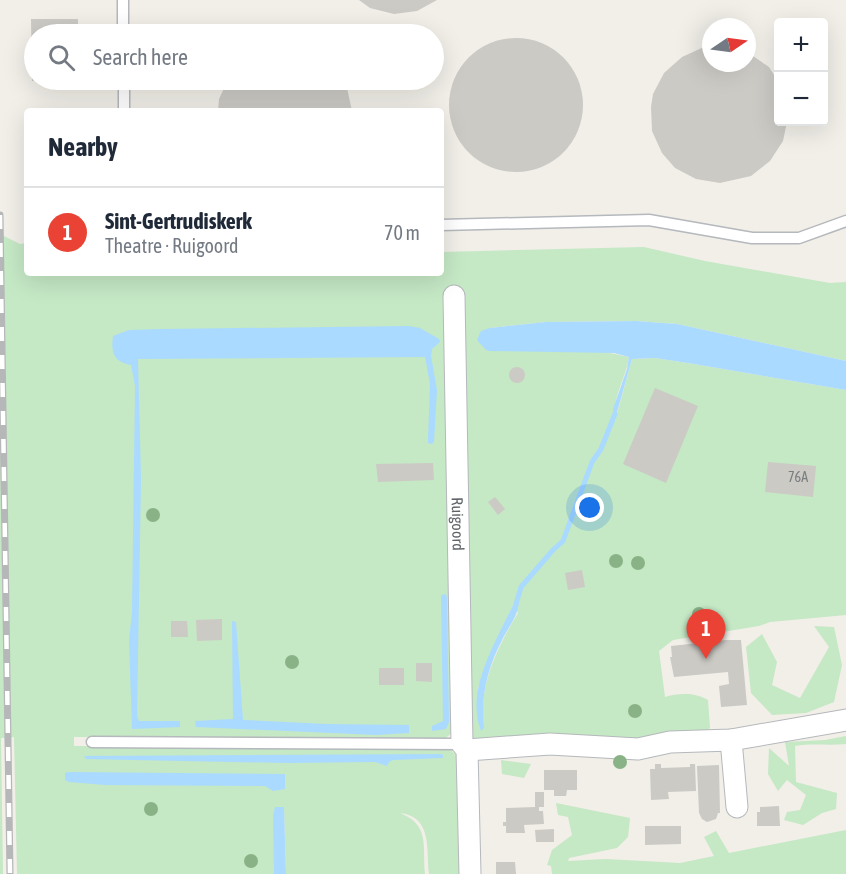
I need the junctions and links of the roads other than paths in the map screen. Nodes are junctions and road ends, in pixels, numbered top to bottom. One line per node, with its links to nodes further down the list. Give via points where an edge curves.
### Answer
1 (123, 0): 2 (lane)
2 (123, 24)
3 (124, 90): 4 (lane)
4 (124, 108)
5 (846, 221): 6 (lane, via 799,238 752,238 649,220)
6 (444, 225)
7 (454, 296): 11 (street, Ruigoord)
8 (846, 720): 9 (street)
9 (731, 740): 11 (street, via 670,742 638,749 550,744); 12 (street)
10 (92, 742): 11 (lane)
11 (464, 747): 13 (street, Ruigoord)
12 (737, 807)
13 (470, 874)

